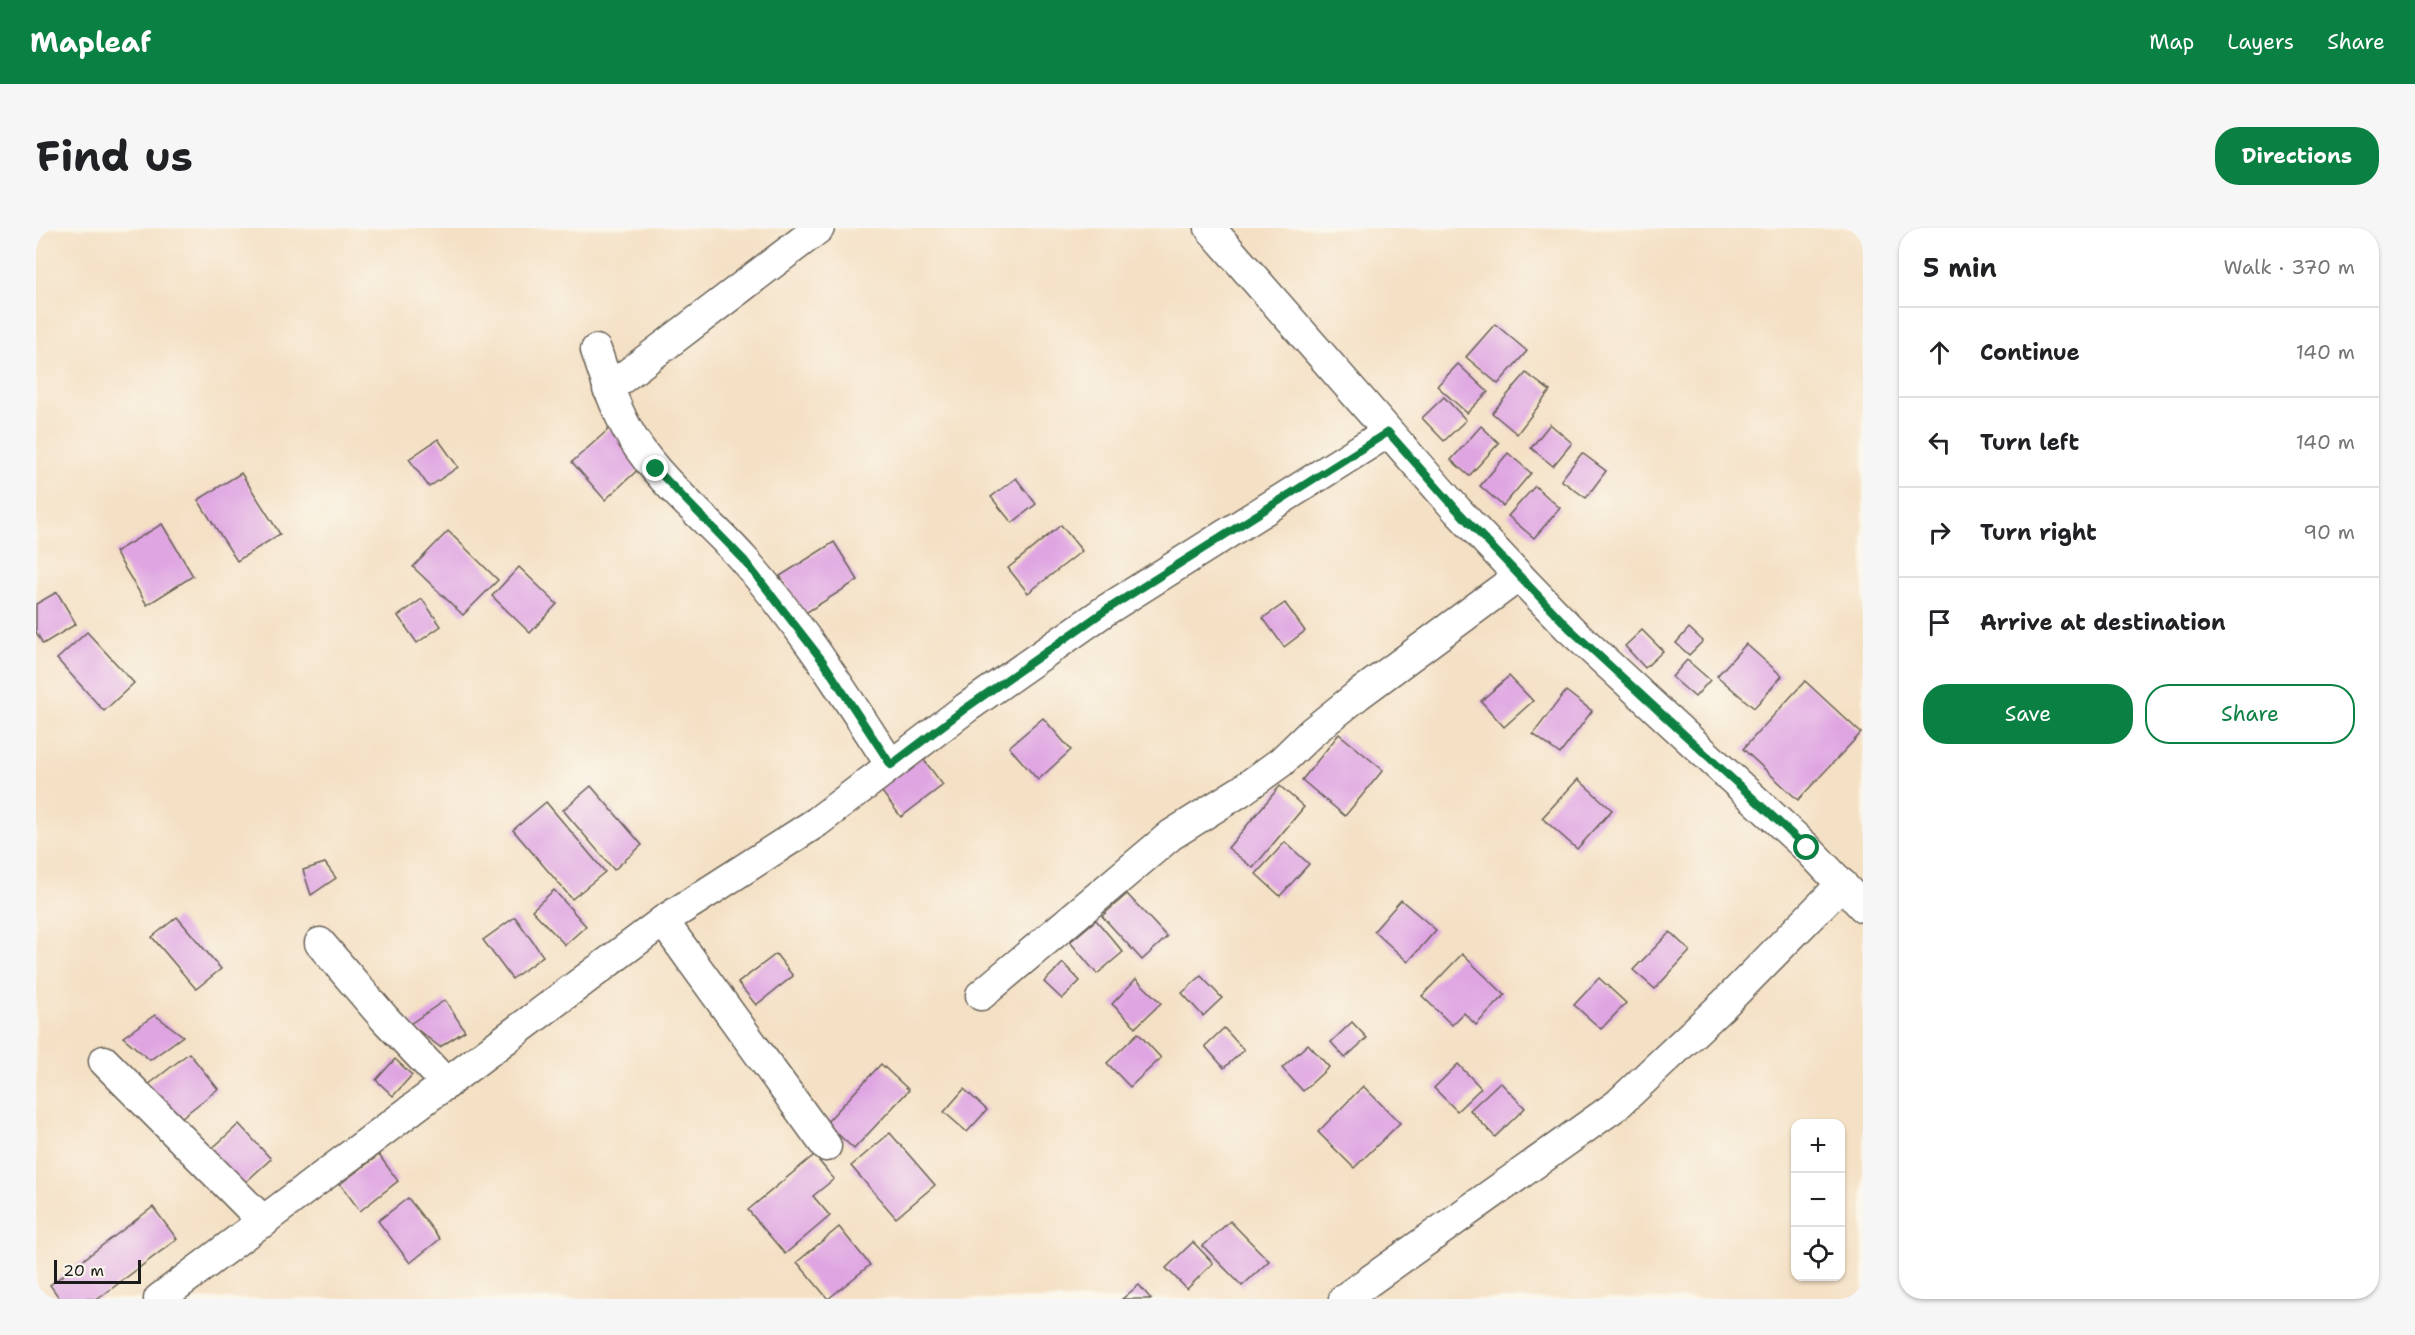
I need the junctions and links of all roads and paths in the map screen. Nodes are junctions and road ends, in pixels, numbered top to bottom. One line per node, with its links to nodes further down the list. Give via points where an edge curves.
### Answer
1 (819, 228): 4 (street)
2 (1210, 228): 5 (street)
3 (596, 350): 4 (street)
4 (608, 389): 7 (street, via 633,439 656,469 744,560 822,660)
5 (1388, 432): 6 (street); 7 (street, via 1106,610)
6 (1519, 576): 8 (street, via 1569,628); 12 (street, via 1358,694 1281,762 1171,835)
7 (891, 765): 10 (street, via 817,822)
8 (1842, 884): 9 (street); 18 (street, via 1617,1105)
9 (1863, 907)
10 (663, 921): 14 (street); 15 (street)
11 (320, 942): 14 (street)
12 (981, 995)
13 (104, 1061): 16 (street)
14 (447, 1084): 16 (street)
15 (826, 1146)
16 (264, 1222): 17 (street)
17 (159, 1299)
18 (1344, 1299)

